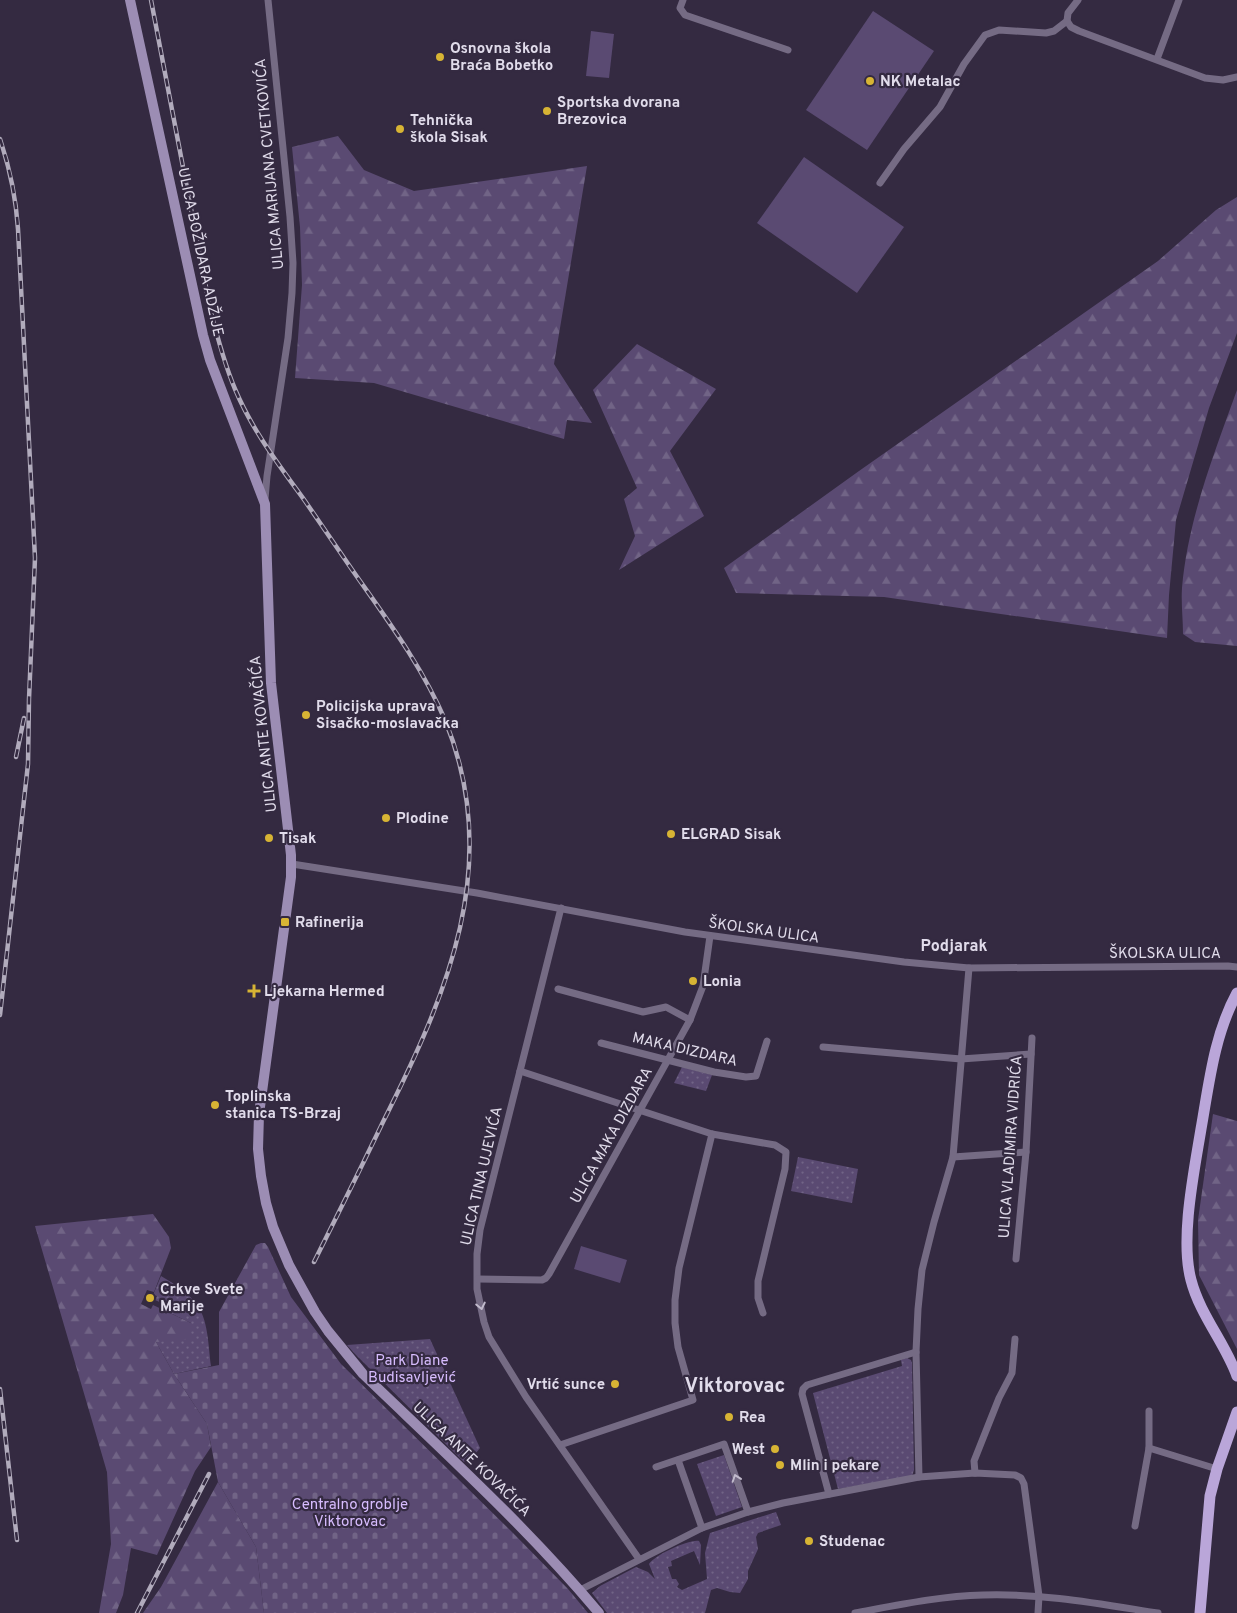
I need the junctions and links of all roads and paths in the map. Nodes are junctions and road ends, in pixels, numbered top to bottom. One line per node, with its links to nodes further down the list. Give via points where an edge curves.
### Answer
1 (130, 0): 11 (main road, ULICA BOŽIDARA ADŽIJE, via 203,335)
2 (268, 0): 11 (street, ULICA MARIJANA CVETKOVIĆA, via 290,217 292,293 266,476)
3 (683, 0): 7 (street, via 680,8 685,15)
4 (1078, 0): 6 (street, via 1068,13)
5 (1179, 0): 8 (street)
6 (1067, 21): 8 (street, via 1074,29); 10 (street, via 1050,32 999,30 985,35 940,107)
7 (788, 50)
8 (1157, 59): 9 (street, via 1210,79)
9 (1237, 77)
10 (880, 183)
11 (265, 504): 12 (main road, ULICA ANTE KOVAČIĆA, via 271,682)
12 (292, 864): 13 (street, ŠKOLSKA ULICA); 52 (main road, ULICA ANTE KOVAČIĆA, via 258,1131 260,1176 273,1227 315,1312 342,1350)
13 (561, 908): 14 (street, ŠKOLSKA ULICA); 27 (street, ULICA TINA UJEVIĆA)
14 (710, 936): 16 (street, ŠKOLSKA ULICA); 19 (street, ULICA MAKA DIZDARA, via 703,986)
15 (1237, 967): 16 (street, ŠKOLSKA ULICA)
16 (969, 968): 25 (street)
17 (558, 989): 19 (street, MAKA DIZDARA, via 643,1012 666,1007)
18 (1237, 994): 37 (main road, via 1224,1023 1214,1059 1194,1173 1187,1249 1189,1273 1196,1296)
19 (690, 1020): 26 (street, ULICA MAKA DIZDARA)
20 (1032, 1038): 24 (street, ULICA VLADIMIRA VIDRIĆA)
21 (767, 1041): 26 (street, MAKA DIZDARA, via 756,1076 714,1072)
22 (601, 1042): 26 (street, MAKA DIZDARA)
23 (823, 1047): 25 (street)
24 (1031, 1054): 25 (street); 30 (street, ULICA VLADIMIRA VIDRIĆA)
25 (961, 1059): 31 (street)
26 (669, 1060): 28 (street, ULICA MAKA DIZDARA)
27 (520, 1071): 28 (street); 33 (street, ULICA TINA UJEVIĆA, via 480,1230)
28 (641, 1110): 29 (street); 33 (street, ULICA MAKA DIZDARA, via 546,1278)
29 (712, 1134): 34 (street, via 775,1145 786,1152 786,1169 758,1281 758,1298); 40 (street, via 675,1300 678,1347 693,1400)
30 (1026, 1152): 31 (street); 32 (street, ULICA VLADIMIRA VIDRIĆA)
31 (953, 1157): 36 (street, via 922,1270)
32 (1016, 1259)
33 (478, 1280): 40 (street, ULICA TINA UJEVIĆA, one-way to 40, via 477,1289 489,1337)
34 (763, 1313)
35 (1016, 1339): 45 (street, via 1012,1373 974,1462)
36 (916, 1352): 46 (street); 47 (street, via 807,1385 803,1389)
37 (1237, 1376)
38 (1149, 1411): 41 (street)
39 (1237, 1412): 44 (main road)
40 (560, 1445): 51 (street, ULICA TINA UJEVIĆA)
41 (1149, 1448): 44 (street); 49 (street)
42 (678, 1460): 43 (street); 48 (street, one-way to 42, via 724,1444); 50 (street)
43 (656, 1468)
44 (1217, 1469): 58 (main road, via 1210,1496)
45 (975, 1473): 46 (street); 53 (street, via 1021,1478)
46 (919, 1477): 47 (street)
47 (829, 1494): 48 (street)
48 (748, 1512): 50 (street)
49 (1135, 1526)
50 (702, 1528): 51 (street)
51 (639, 1559): 52 (street)
52 (580, 1590): 54 (main road, ULICA ANTE KOVAČIĆA)
53 (1040, 1596): 55 (street, via 933,1598); 56 (street); 57 (street)
54 (599, 1613)
55 (855, 1613)
56 (1038, 1613)
57 (1158, 1613)
58 (1200, 1613)

